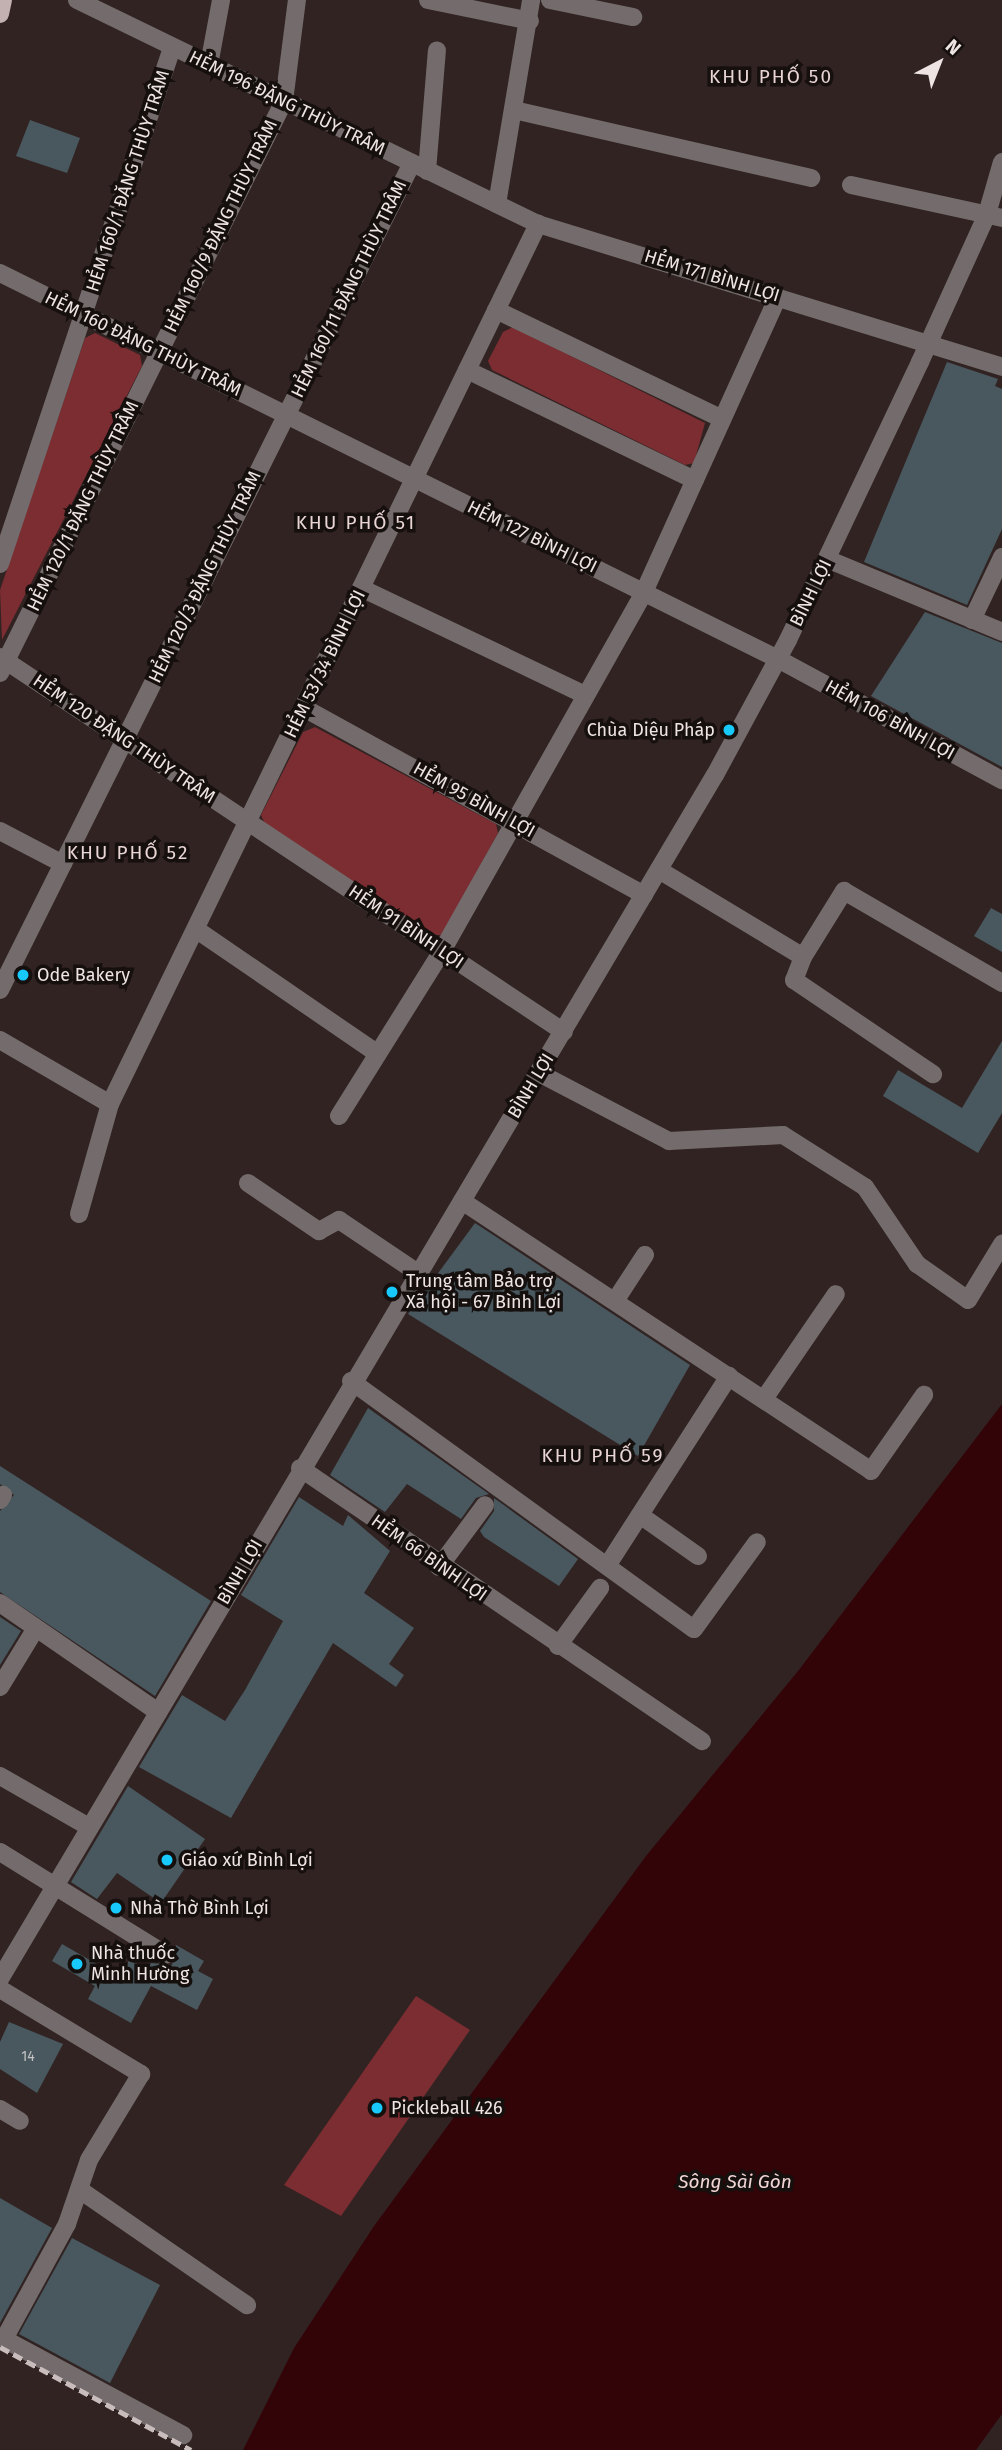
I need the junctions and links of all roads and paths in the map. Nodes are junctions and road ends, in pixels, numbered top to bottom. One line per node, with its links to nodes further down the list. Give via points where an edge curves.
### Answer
1 (3, 0): 8 (main road)
2 (77, 0): 11 (street, HẺM 196 ĐẶNG THÙY TRÂM)
3 (221, 0): 13 (street)
4 (297, 0): 14 (street, HẺM 160/9 ĐẶNG THÙY TRÂM)
5 (428, 0): 10 (street)
6 (531, 0): 10 (street)
7 (550, 0): 9 (street)
8 (0, 14)
9 (633, 17)
10 (530, 21): 15 (street)
11 (172, 48): 13 (street, HẺM 196 ĐẶNG THÙY TRÂM); 26 (street, HẺM 160/1 ĐẶNG THÙY TRÂM)
12 (437, 50): 17 (street)
13 (209, 65): 14 (street, HẺM 196 ĐẶNG THÙY TRÂM)
14 (284, 101): 17 (street, HẺM 196 ĐẶNG THÙY TRÂM); 28 (street, HẺM 160/9 ĐẶNG THÙY TRÂM)
15 (514, 110): 18 (street); 20 (street)
16 (1002, 162): 21 (street, BÌNH LỢI)
17 (419, 167): 20 (street, HẺM 196 ĐẶNG THÙY TRÂM); 31 (street, HẺM 160/11 ĐẶNG THÙY TRÂM)
18 (811, 178)
19 (851, 185): 21 (street)
20 (497, 204): 22 (street, HẺM 171 BÌNH LỢI)
21 (995, 216): 27 (street, BÌNH LỢI)
22 (538, 223): 24 (street, HẺM 171 BÌNH LỢI); 25 (street, HẺM 53/34 BÌNH LỢI)
23 (0, 273): 26 (street, HẺM 160 ĐẶNG THÙY TRÂM)
24 (778, 297): 27 (street, HẺM 171 BÌNH LỢI); 32 (street)
25 (496, 310): 30 (street, HẺM 53/34 BÌNH LỢI); 32 (street)
26 (83, 314): 28 (street, HẺM 160 ĐẶNG THÙY TRÂM); 37 (street)
27 (929, 342): 29 (street, HẺM 171 BÌNH LỢI); 36 (street, BÌNH LỢI)
28 (159, 352): 31 (street, HẺM 160 ĐẶNG THÙY TRÂM); 43 (street, HẺM 120/1 ĐẶNG THÙY TRÂM)
29 (1002, 367)
30 (467, 370): 33 (street, HẺM 53/34 BÌNH LỢI); 34 (street)
31 (286, 415): 33 (street, HẺM 127 BÌNH LỢI); 46 (street, HẺM 120/3 ĐẶNG THÙY TRÂM)
32 (722, 419): 34 (street)
33 (414, 478): 38 (street, HẺM 53/34 BÌNH LỢI); 39 (street, HẺM 127 BÌNH LỢI)
34 (695, 480): 39 (street)
35 (1002, 557): 40 (street)
36 (827, 559): 40 (street); 42 (street, BÌNH LỢI)
37 (0, 564)
38 (361, 589): 44 (street); 45 (street, HẺM 53/34 BÌNH LỢI)
39 (643, 592): 42 (street, HẺM 127 BÌNH LỢI); 44 (street)
40 (972, 620): 41 (street)
41 (1002, 632)
42 (778, 659): 47 (street, HẺM 106 BÌNH LỢI); 52 (street, BÌNH LỢI)
43 (2, 664): 46 (street, HẺM 120 ĐẶNG THÙY TRÂM)
44 (585, 695): 49 (street)
45 (304, 708): 48 (street, HẺM 53/34 BÌNH LỢI); 49 (street, HẺM 95 BÌNH LỢI)
46 (125, 740): 48 (street, HẺM 120 ĐẶNG THÙY TRÂM); 51 (street, HẺM 120/3 ĐẶNG THÙY TRÂM)
47 (1002, 780)
48 (248, 822): 54 (street, HẺM 53/34 BÌNH LỢI); 55 (street, HẺM 91 BÌNH LỢI)
49 (514, 822): 53 (street, HẺM 95 BÌNH LỢI); 55 (street)
50 (0, 831): 51 (street)
51 (63, 864): 58 (street, HẺM 120/3 ĐẶNG THÙY TRÂM)
52 (659, 870): 53 (street, BÌNH LỢI); 56 (street)
53 (644, 895): 59 (street, BÌNH LỢI)
54 (197, 930): 61 (street); 64 (street, HẺM 53/34 BÌNH LỢI)
55 (442, 951): 59 (street, HẺM 91 BÌNH LỢI); 61 (street)
56 (803, 957): 57 (street, via 844,891); 63 (street, via 794,981)
57 (1002, 983)
58 (0, 990)
59 (564, 1032): 62 (street, BÌNH LỢI)
60 (0, 1040): 64 (street)
61 (377, 1054): 65 (street)
62 (539, 1073): 67 (street, BÌNH LỢI); 69 (street, via 669,1141 783,1135 865,1187 917,1264 968,1300)
63 (933, 1074)
64 (110, 1104): 68 (street, HẺM 53/34 BÌNH LỢI)
65 (339, 1116)
66 (248, 1183): 71 (street, via 319,1231 339,1220)
67 (462, 1201): 71 (street, BÌNH LỢI); 73 (street)
68 (79, 1214)
69 (1002, 1244)
70 (645, 1255): 73 (street)
71 (418, 1273): 75 (street, BÌNH LỢI)
72 (836, 1294): 77 (street)
73 (615, 1301): 74 (street)
74 (729, 1376): 77 (street); 80 (street)
75 (351, 1381): 78 (street, BÌNH LỢI); 83 (street)
76 (924, 1395): 77 (street, via 872,1471)
77 (764, 1399)
78 (300, 1468): 84 (street, HẺM 66 BÌNH LỢI); 90 (street, BÌNH LỢI)
79 (485, 1505): 84 (street)
80 (640, 1515): 82 (street); 83 (street)
81 (757, 1542): 83 (street, via 694,1629)
82 (698, 1556)
83 (607, 1566)
84 (439, 1567): 88 (street, HẺM 66 BÌNH LỢI)
85 (600, 1588): 88 (street)
86 (0, 1603): 87 (street)
87 (36, 1628): 89 (street); 90 (street)
88 (558, 1646): 91 (street, HẺM 66 BÌNH LỢI)
89 (0, 1687)
90 (158, 1712): 93 (street, BÌNH LỢI)
91 (702, 1741)
92 (0, 1776): 93 (street)
93 (89, 1828): 95 (street, BÌNH LỢI)
94 (0, 1852): 95 (street)
95 (54, 1886): 96 (street); 97 (street, BÌNH LỢI)
96 (166, 1955)
97 (1, 1978): 100 (street, via 141,2074 89,2160)
98 (0, 2109): 99 (street)
99 (20, 2120)
100 (80, 2190): 101 (street); 102 (street, via 67,2224)
101 (247, 2305)
102 (2, 2338): 103 (street)
103 (183, 2435)

